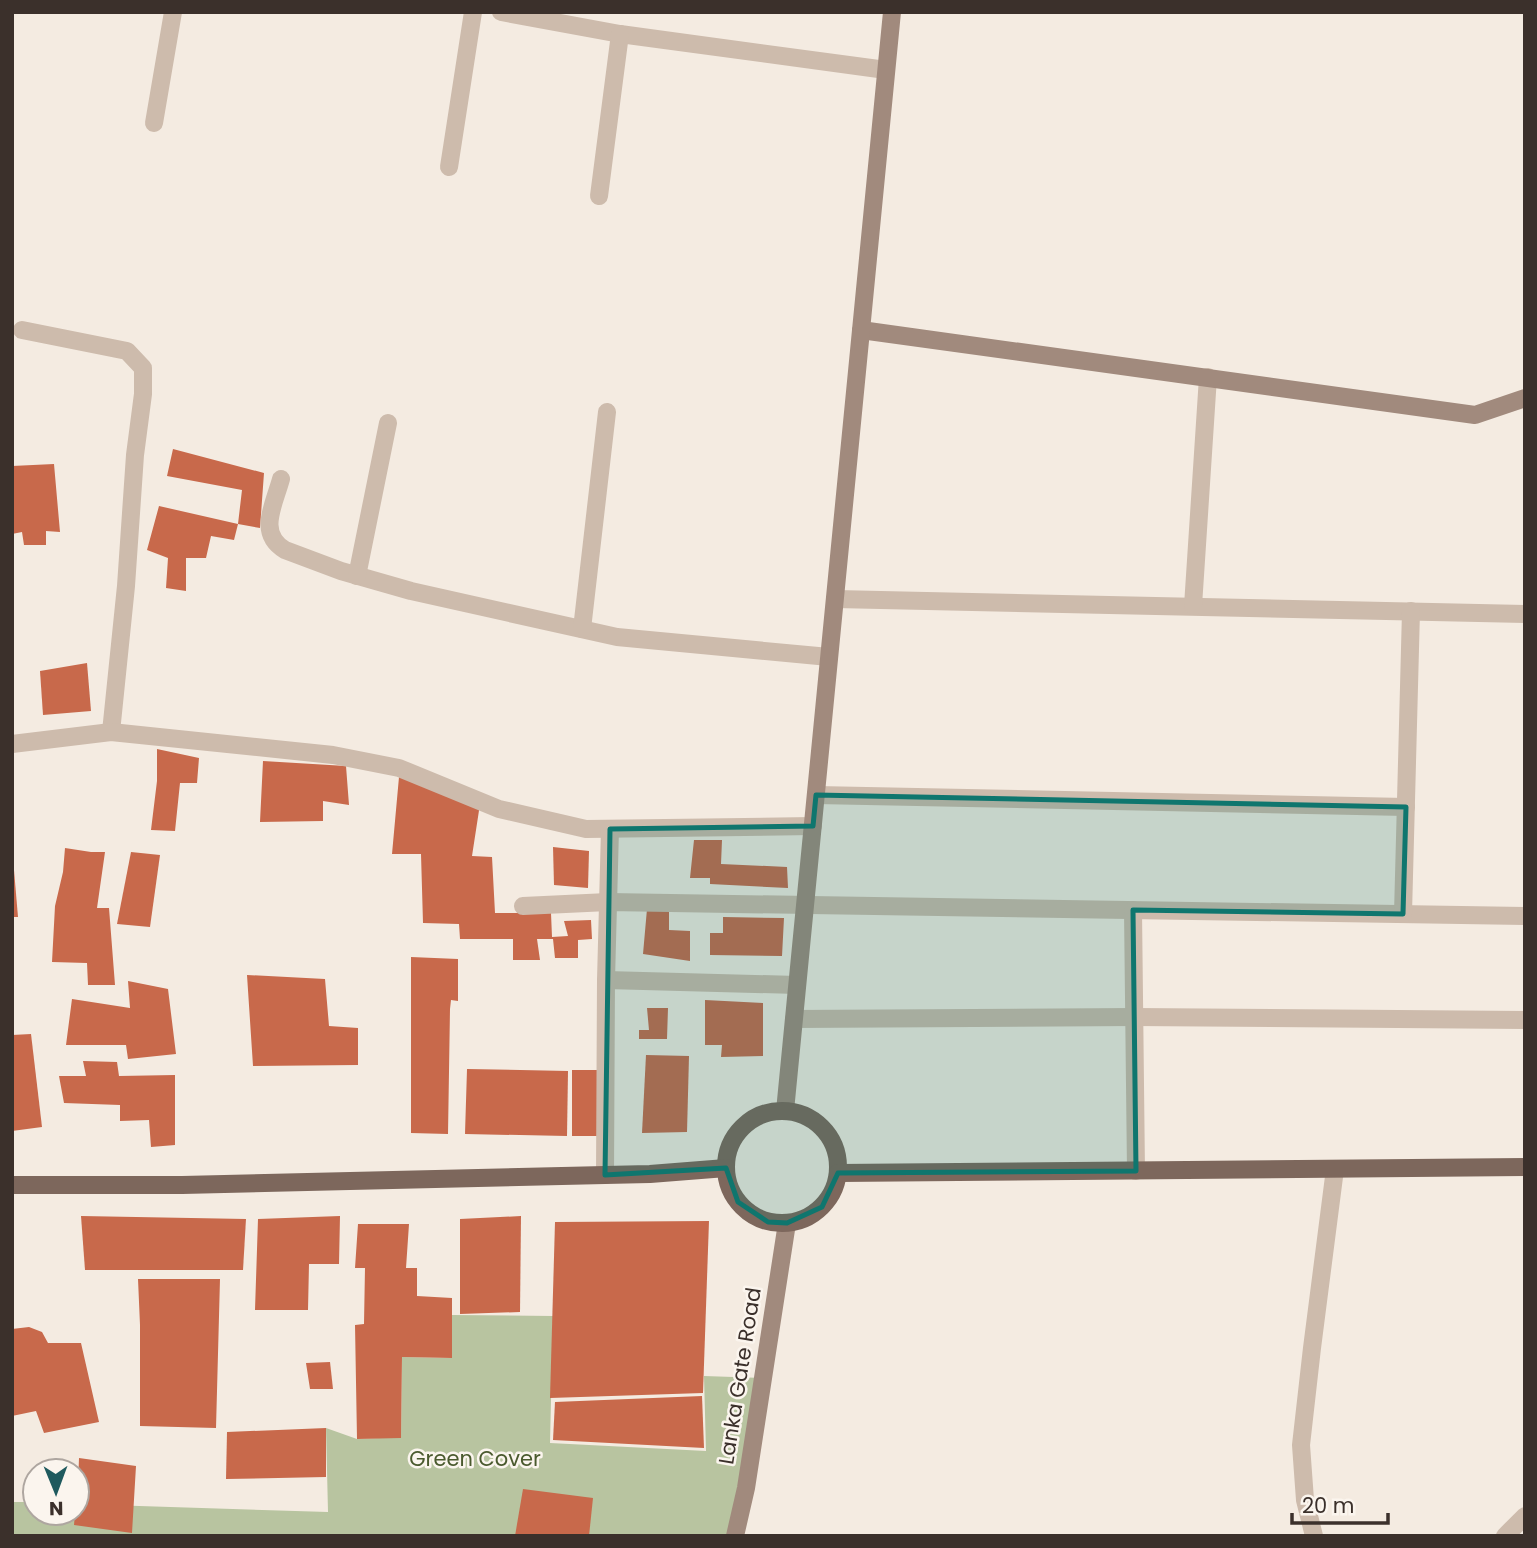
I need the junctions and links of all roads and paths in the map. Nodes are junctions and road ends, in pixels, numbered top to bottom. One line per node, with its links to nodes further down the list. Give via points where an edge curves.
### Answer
1 (173, 12): 7 (street)
2 (473, 12): 8 (street)
3 (501, 12): 5 (street)
4 (892, 12): 6 (street)
5 (620, 34): 6 (street); 9 (street)
6 (886, 71): 11 (street)
7 (154, 122)
8 (449, 167)
9 (599, 196)
10 (22, 330): 24 (street, via 127,351 143,368)
11 (861, 330): 12 (street); 18 (street)
12 (1208, 377): 13 (street, via 1475,415); 19 (street)
13 (1525, 398)
14 (607, 412): 22 (street)
15 (388, 423): 17 (street)
16 (281, 479): 17 (street, via 269,524 272,540 285,551)
17 (357, 576): 22 (street)
18 (835, 599): 19 (street); 23 (street)
19 (1193, 606): 20 (street)
20 (1411, 611): 21 (street); 27 (street)
21 (1525, 614)
22 (582, 629): 23 (street, via 617,637)
23 (830, 657): 26 (street)
24 (111, 732): 25 (street); 29 (street, via 333,755 399,768 499,809 586,829)
25 (12, 744)
26 (816, 795): 27 (street); 28 (street)
27 (1406, 807): 34 (street)
28 (813, 826): 29 (street); 32 (street)
29 (610, 829): 30 (street)
30 (608, 902): 31 (street); 32 (street); 36 (street)
31 (523, 906)
32 (805, 906): 33 (street); 37 (street)
33 (1133, 910): 34 (street); 38 (street)
34 (1403, 914): 35 (street)
35 (1525, 916)
36 (606, 980): 37 (street); 47 (street)
37 (797, 985): 39 (street)
38 (1134, 1017): 39 (street); 40 (street); 45 (street)
39 (794, 1019): 41 (street)
40 (1525, 1020)
41 (785, 1111): 43 (main road, via 767,1113 737,1134); 46 (main road, via 819,1124 831,1138 838,1154)
42 (1525, 1167): 44 (main road)
43 (726, 1168): 47 (main road); 49 (main road, via 738,1202 768,1222)
44 (1335, 1169): 45 (main road); 52 (street, via 1301,1445 1305,1500)
45 (1136, 1171): 46 (main road)
46 (838, 1173): 49 (main road, via 834,1191 822,1208)
47 (605, 1175): 48 (main road)
48 (12, 1185)
49 (787, 1223): 51 (street, Lanka Gate Road)
50 (1525, 1516): 53 (street)
51 (735, 1536)
52 (1314, 1536)
53 (1505, 1536)

